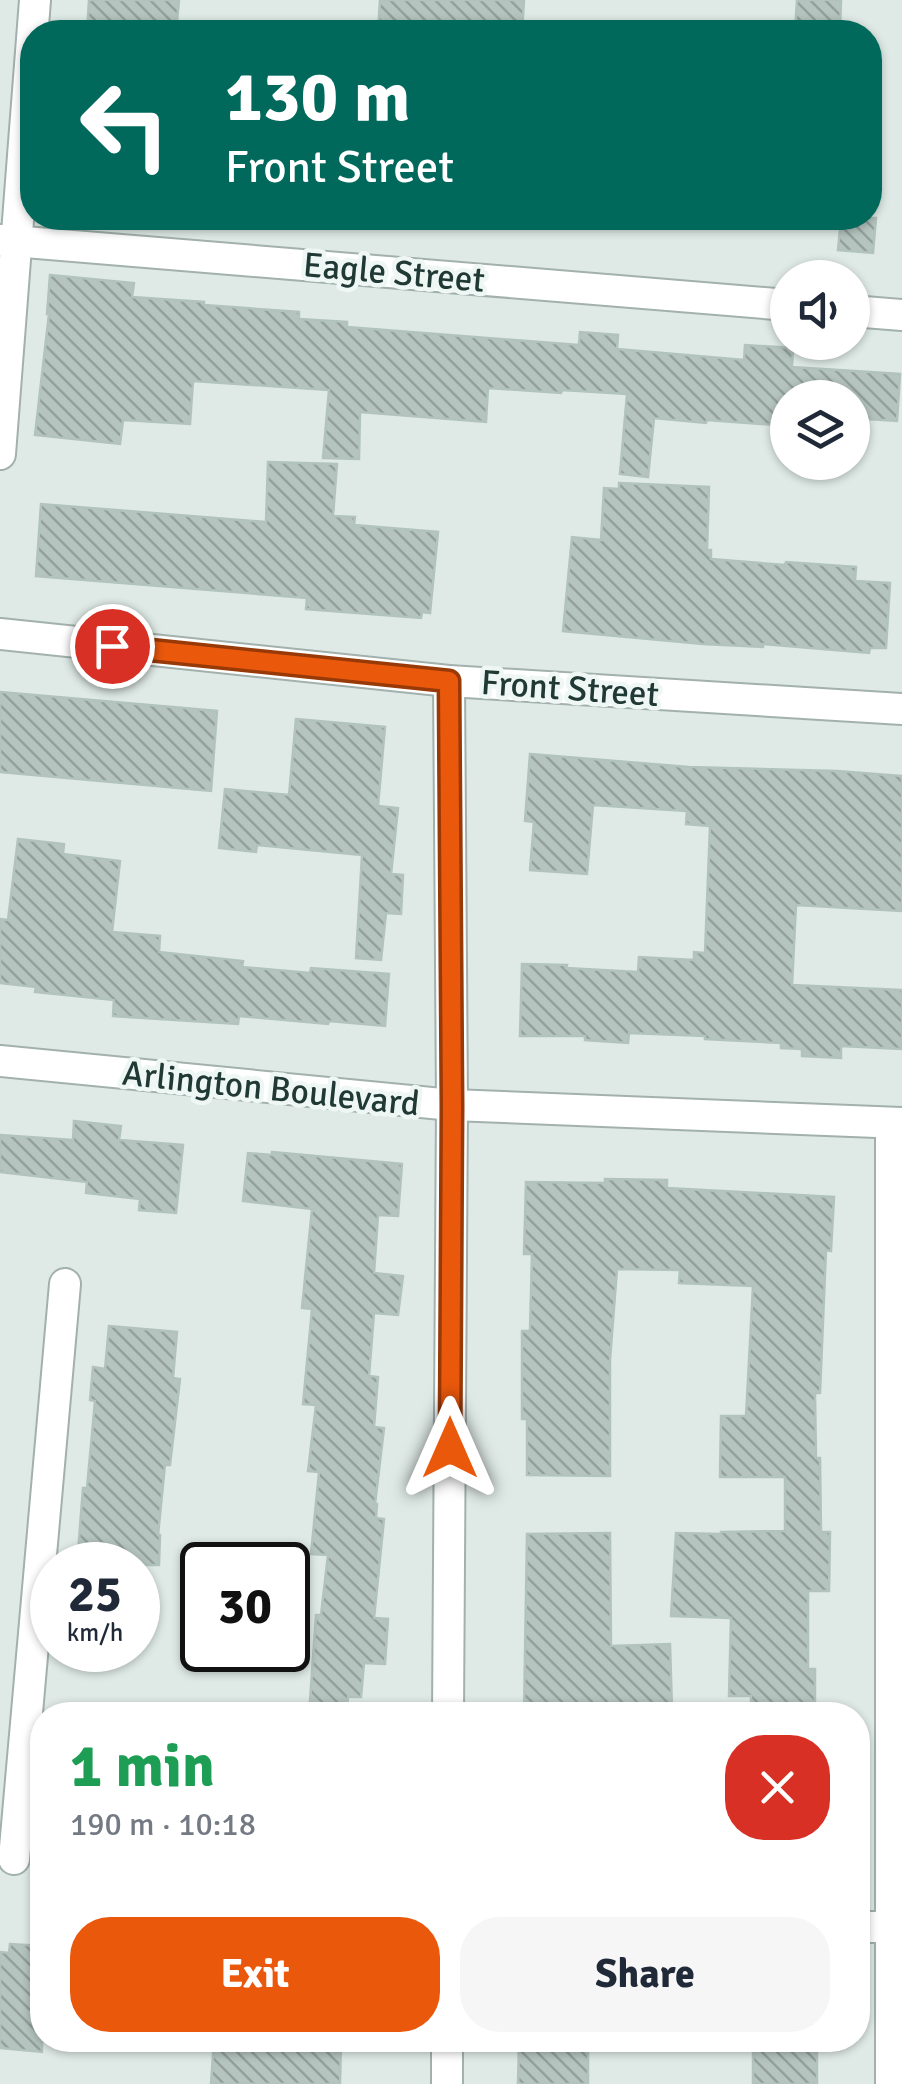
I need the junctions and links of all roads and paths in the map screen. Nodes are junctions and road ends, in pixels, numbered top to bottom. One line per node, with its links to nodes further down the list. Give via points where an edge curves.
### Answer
1 (20, 133): 2 (street)
2 (8, 240): 3 (street, Eagle Street); 6 (street)
3 (770, 304)
4 (870, 312): 5 (street)
5 (902, 315)
6 (0, 454)
7 (0, 634): 8 (street, Front Street)
8 (449, 681): 9 (street, Front Street); 11 (street)
9 (902, 709)
10 (0, 1061): 11 (street, Arlington Boulevard)
11 (452, 1106): 12 (street, Arlington Boulevard); 15 (street)
12 (897, 1123): 19 (street)
13 (64, 1284): 14 (street)
14 (31, 1702)
15 (448, 1702)
16 (30, 1719): 17 (street)
17 (19, 1860)
18 (870, 1927): 19 (street)
19 (896, 1927): 22 (street)
20 (447, 2052): 21 (street)
21 (447, 2084)
22 (891, 2084)

